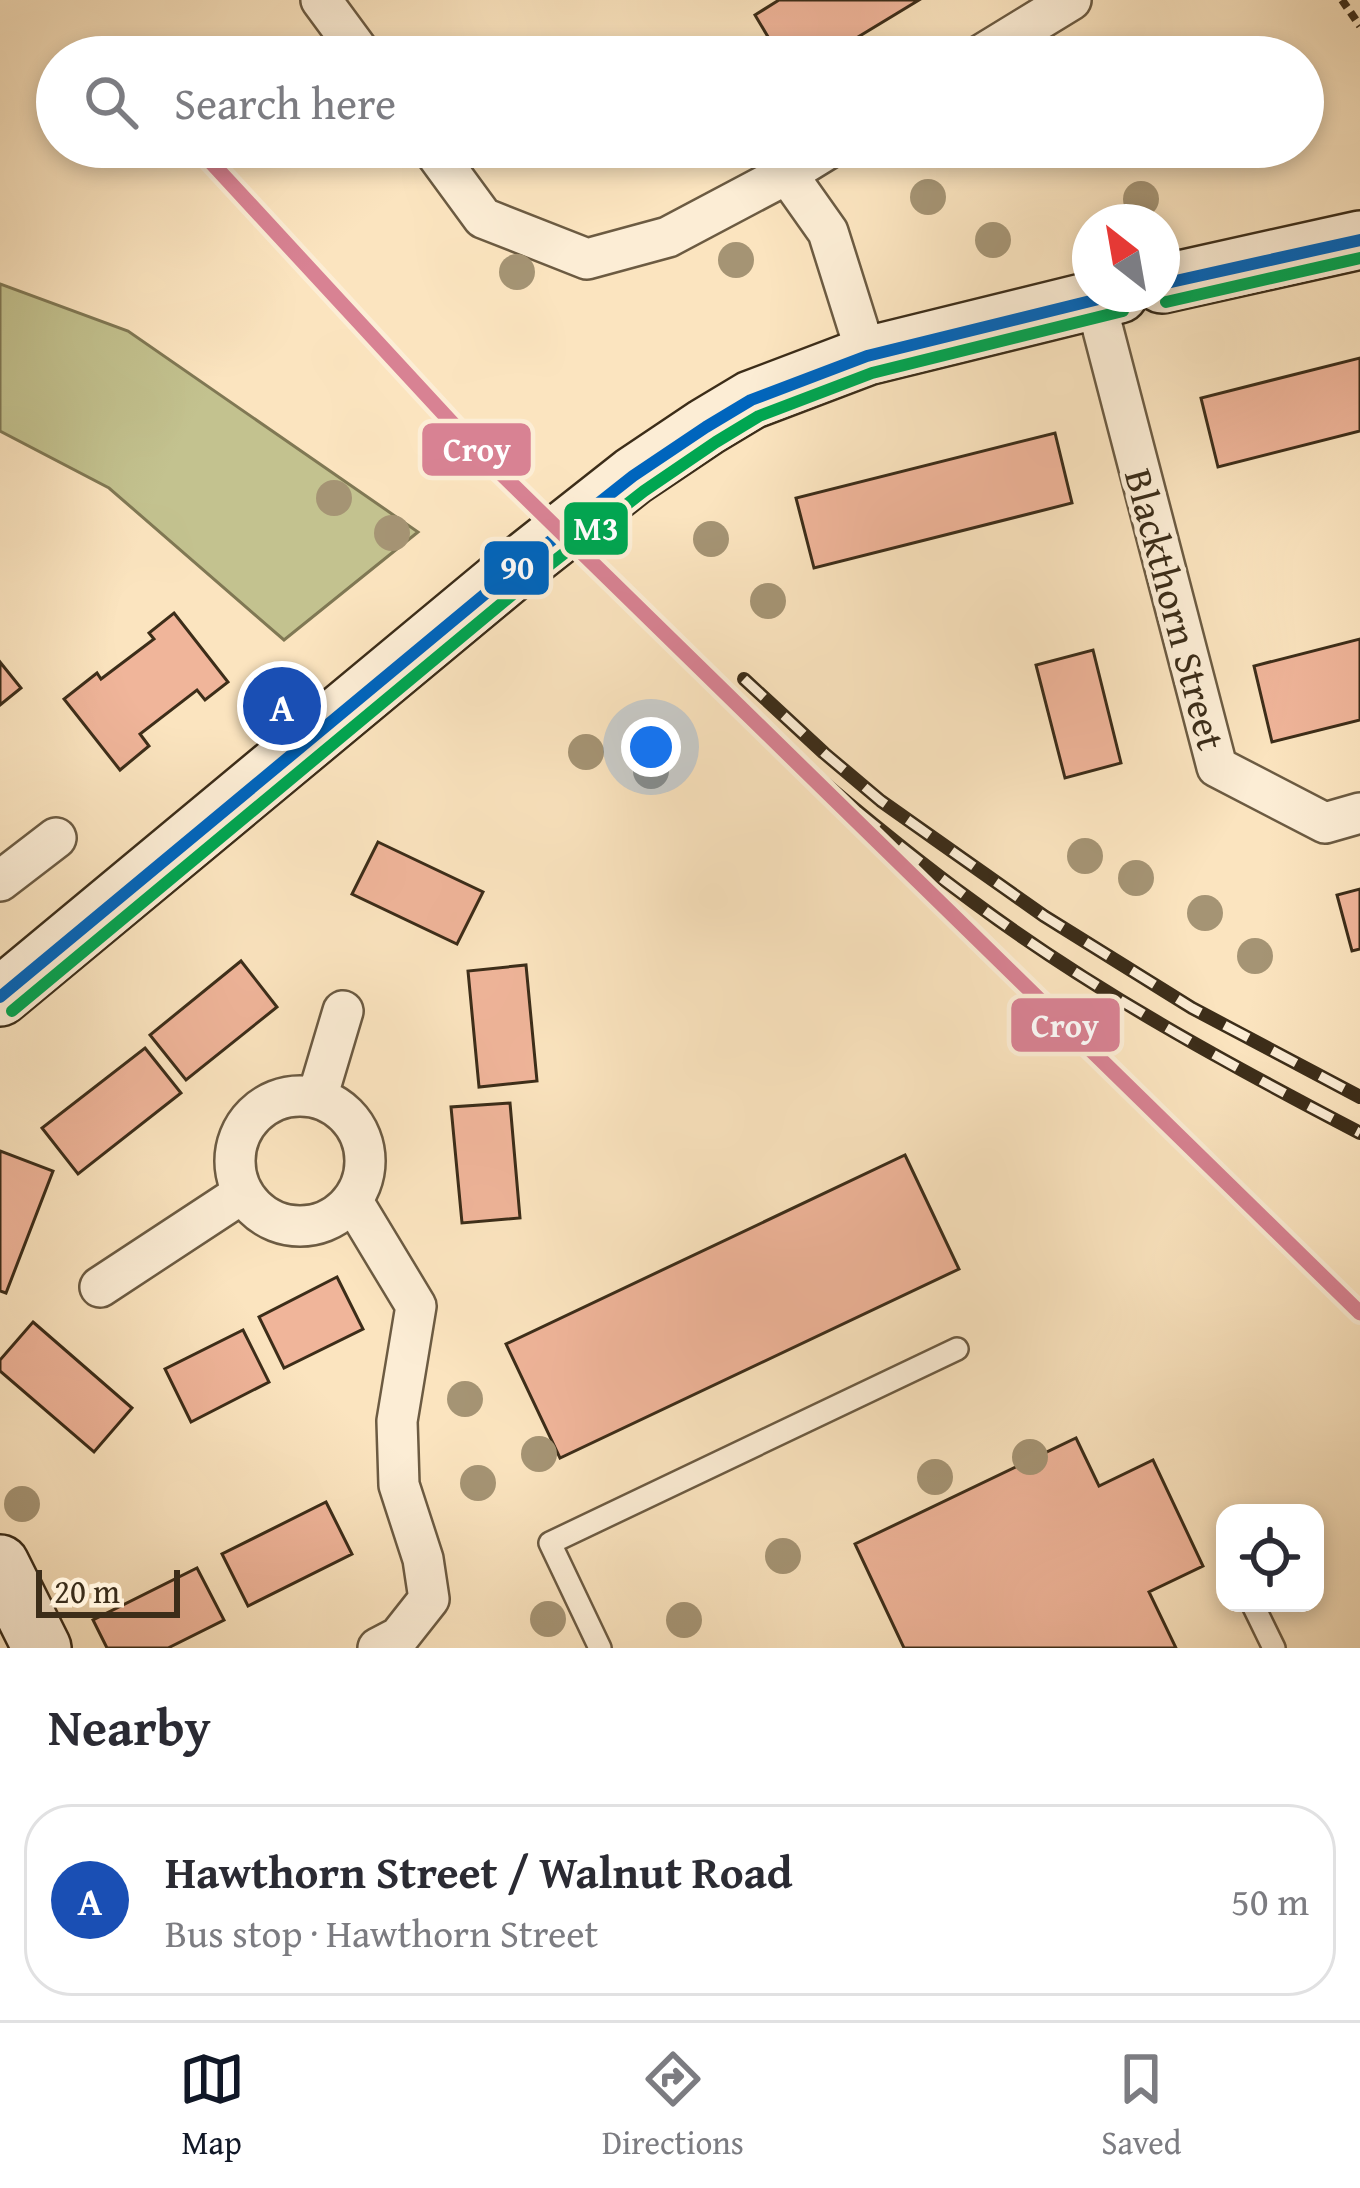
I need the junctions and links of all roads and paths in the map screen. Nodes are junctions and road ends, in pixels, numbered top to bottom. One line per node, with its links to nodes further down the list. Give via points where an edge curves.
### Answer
1 (320, 0): 5 (street)
2 (1071, 0): 6 (street)
3 (1342, 0): 4 (path)
4 (1360, 26)
5 (347, 36)
6 (1012, 36)
7 (446, 168): 9 (street, via 484,218 586,259 668,237)
8 (797, 168): 9 (street)
9 (787, 174): 14 (street, via 828,232)
10 (1360, 240): 11 (main road)
11 (1180, 280)
12 (1072, 306): 14 (main road)
13 (1111, 312): 15 (street, Blackthorn Street, via 1217,767 1325,823)
14 (868, 356): 18 (main road, via 751,400 633,476)
15 (1360, 813)
16 (56, 838): 17 (street)
17 (0, 881)
18 (0, 997)
19 (344, 1011): 20 (street)
20 (317, 1098): 21 (street, via 274,1101 255,1113 235,1151); 22 (street, via 336,1106 362,1139 366,1161)
21 (242, 1193): 22 (street, via 256,1210 295,1227 336,1215); 23 (street)
22 (352, 1200): 28 (street, via 416,1306 397,1420 399,1485 429,1599 399,1637)
23 (100, 1287)
24 (957, 1349): 29 (lane, via 550,1543)
25 (0, 1564): 27 (main road)
26 (1256, 1612): 30 (lane)
27 (42, 1648)
28 (378, 1648)
29 (600, 1648)
30 (1274, 1648)

